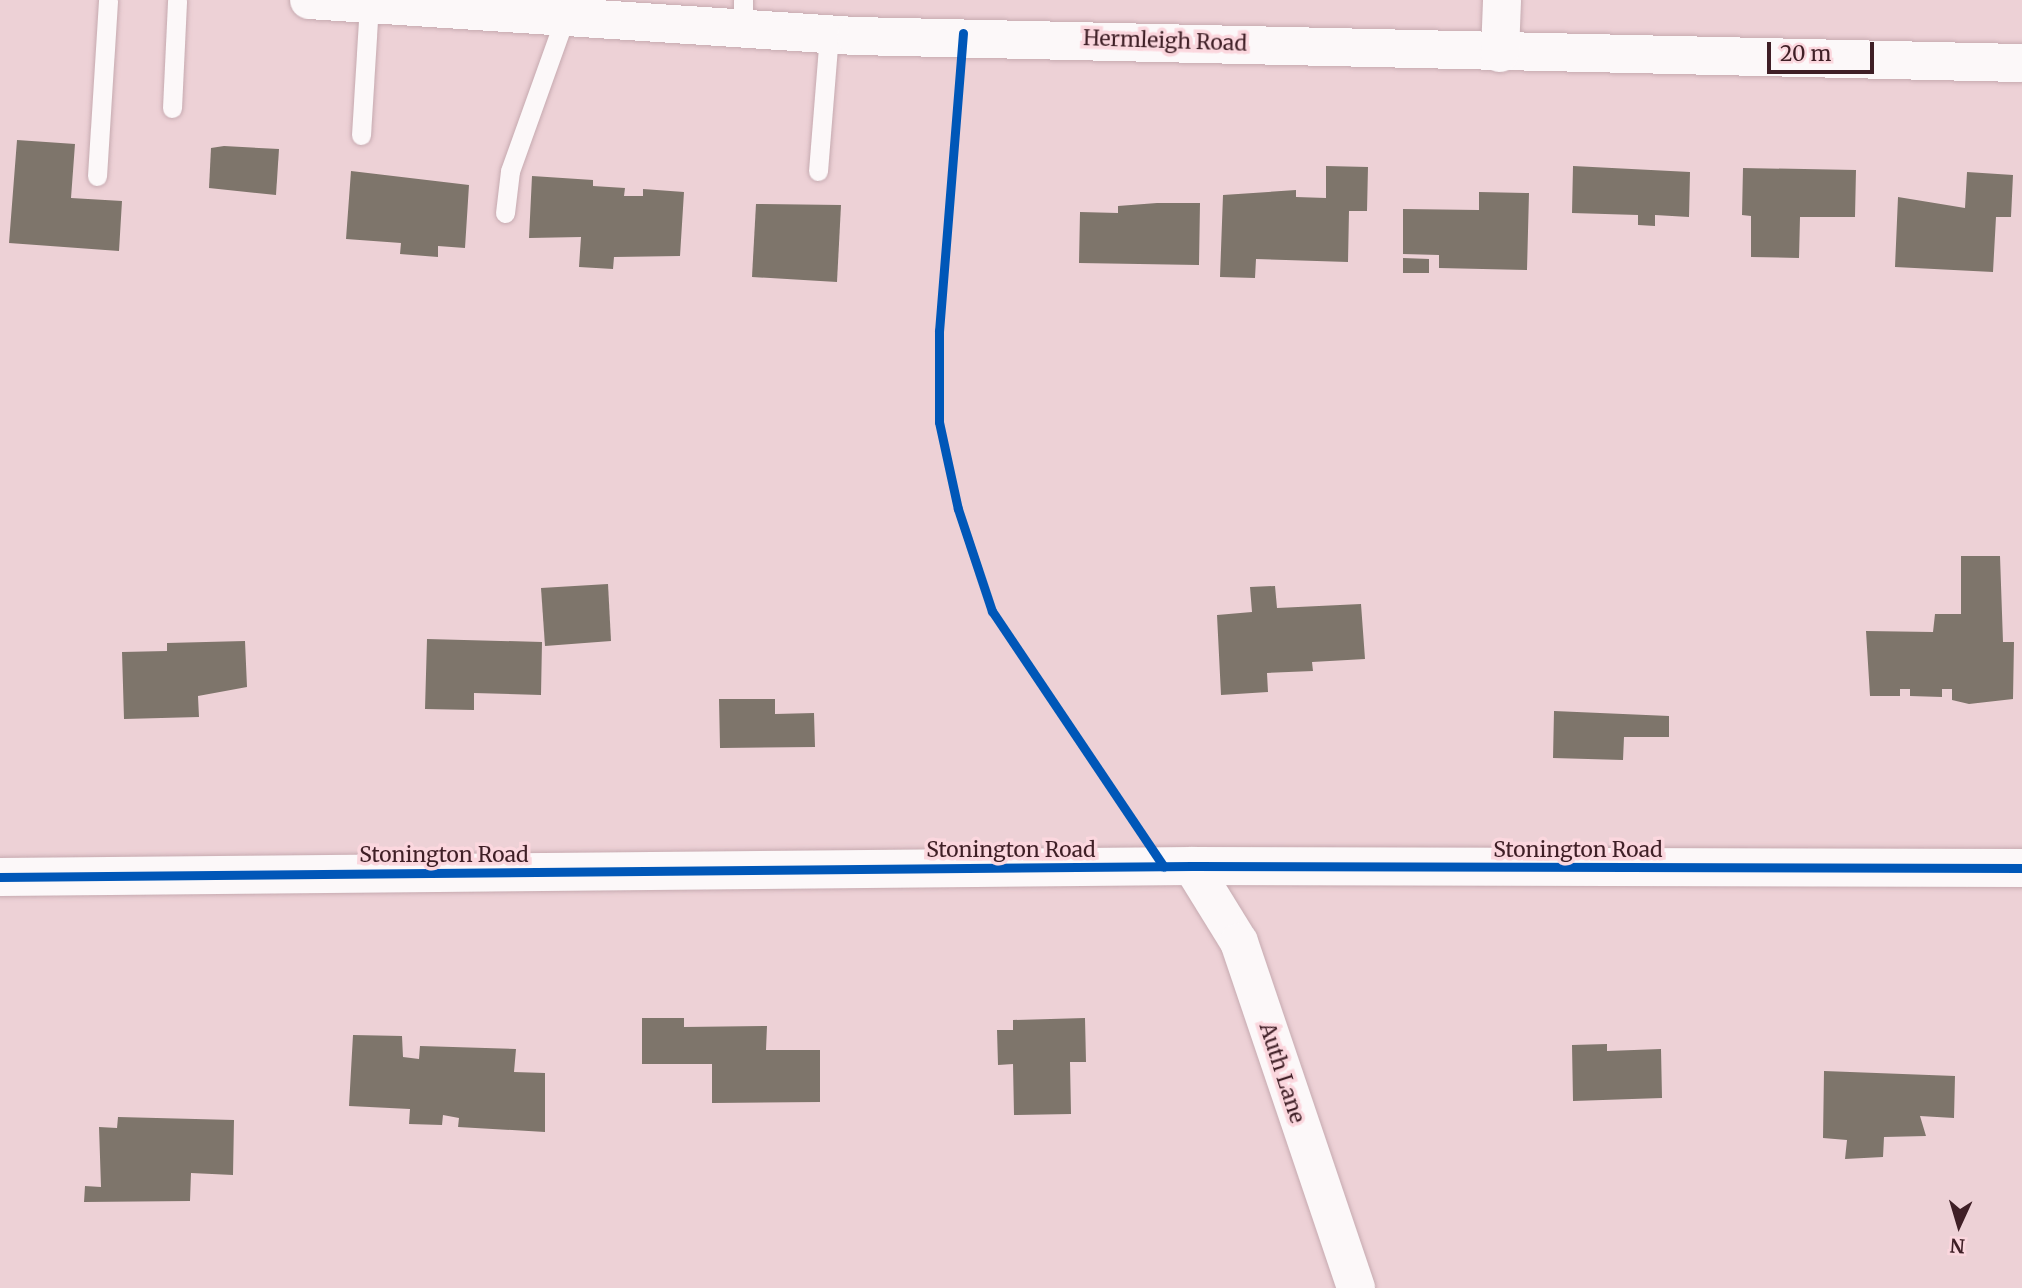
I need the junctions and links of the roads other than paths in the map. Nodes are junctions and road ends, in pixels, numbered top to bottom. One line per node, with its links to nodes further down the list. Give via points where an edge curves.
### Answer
1 (108, 0): 15 (lane)
2 (177, 0): 12 (lane)
3 (309, 0): 5 (street, Hermleigh Road)
4 (1502, 0): 10 (street)
5 (383, 2): 6 (street, Hermleigh Road); 13 (lane)
6 (567, 9): 7 (street, Hermleigh Road); 16 (lane, via 510,171)
7 (743, 14): 9 (street, Hermleigh Road)
8 (963, 17): 9 (street, Hermleigh Road); 10 (street, Hermleigh Road)
9 (829, 33): 14 (lane)
10 (1500, 53): 11 (street, Hermleigh Road)
11 (2022, 64)
12 (172, 108)
13 (362, 135)
14 (818, 171)
15 (97, 176)
16 (505, 213)
17 (1192, 866): 18 (street, Stonington Road); 19 (street, Stonington Road); 20 (street, Auth Lane, via 1239,942)
18 (2022, 868)
19 (0, 877)
20 (1356, 1288)

